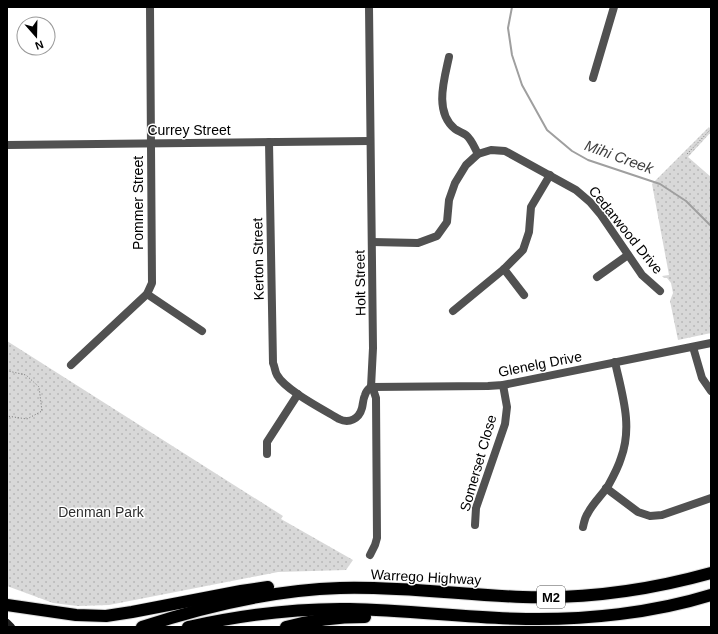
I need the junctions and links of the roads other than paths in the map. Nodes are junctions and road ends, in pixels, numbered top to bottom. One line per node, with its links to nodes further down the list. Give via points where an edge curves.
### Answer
1 (150, 7): 8 (street, Pommer Street)
2 (369, 7): 6 (street, Holt Street)
3 (614, 7): 5 (street)
4 (449, 58): 10 (street, via 442,102 446,118 454,128 466,135)
5 (593, 78)
6 (370, 141): 7 (street, Currey Street); 12 (street, Holt Street)
7 (269, 142): 8 (street, Currey Street); 28 (street, Kerton Street, via 273,363 277,375)
8 (150, 143): 9 (street, Currey Street); 17 (street, Pommer Street, via 152,283)
9 (7, 145)
10 (478, 154): 11 (street, Cedarwood Drive, via 491,150 505,151); 12 (street, via 466,165 455,183 449,200 447,222 436,236 418,243)
11 (550, 175): 13 (street, Cedarwood Drive, via 576,190 590,202); 14 (street, via 531,208 529,232 523,250)
12 (372, 242): 26 (street, Holt Street)
13 (628, 255): 15 (street); 16 (street, Cedarwood Drive, via 642,275)
14 (504, 269): 18 (street); 19 (street)
15 (597, 276)
16 (660, 291)
17 (147, 294): 20 (street); 24 (street)
18 (524, 295)
19 (453, 311)
20 (202, 330)
21 (711, 343): 22 (street, Glenelg Drive)
22 (693, 347): 23 (street, Glenelg Drive); 27 (street, via 702,378)
23 (615, 362): 25 (street, Glenelg Drive); 30 (street, via 627,427 622,458)
24 (71, 365)
25 (503, 385): 26 (street, Glenelg Drive); 32 (street, Somerset Close, via 507,407 505,424 476,508)
26 (371, 387): 28 (street, via 365,393 359,414 348,421 339,419); 34 (street, Holt Street, via 376,398 377,535)
27 (711, 392)
28 (298, 394): 29 (street, via 267,442)
29 (267, 454)
30 (606, 488): 31 (street, via 638,512 650,516 662,515); 33 (street, via 587,513)
31 (711, 498)
32 (475, 525)
33 (583, 527)
34 (370, 555)
35 (711, 573): 36 (highway, Warrego Highway / M2, via 634,590 580,596 517,597)
36 (366, 588): 40 (highway, via 348,582 264,587 106,616 76,615); 44 (highway, Warrego Highway / M2, via 258,596)
37 (711, 595): 41 (highway, M2, via 640,611 563,619)
38 (7, 598): 40 (highway)
39 (7, 604): 40 (highway)
40 (22, 607)
41 (396, 612): 45 (highway, M2, via 352,609 298,610 236,617); 46 (highway, via 379,616 337,618)
42 (7, 623): 43 (main road)
43 (11, 627)
44 (142, 627)
45 (188, 627)
46 (286, 627)

